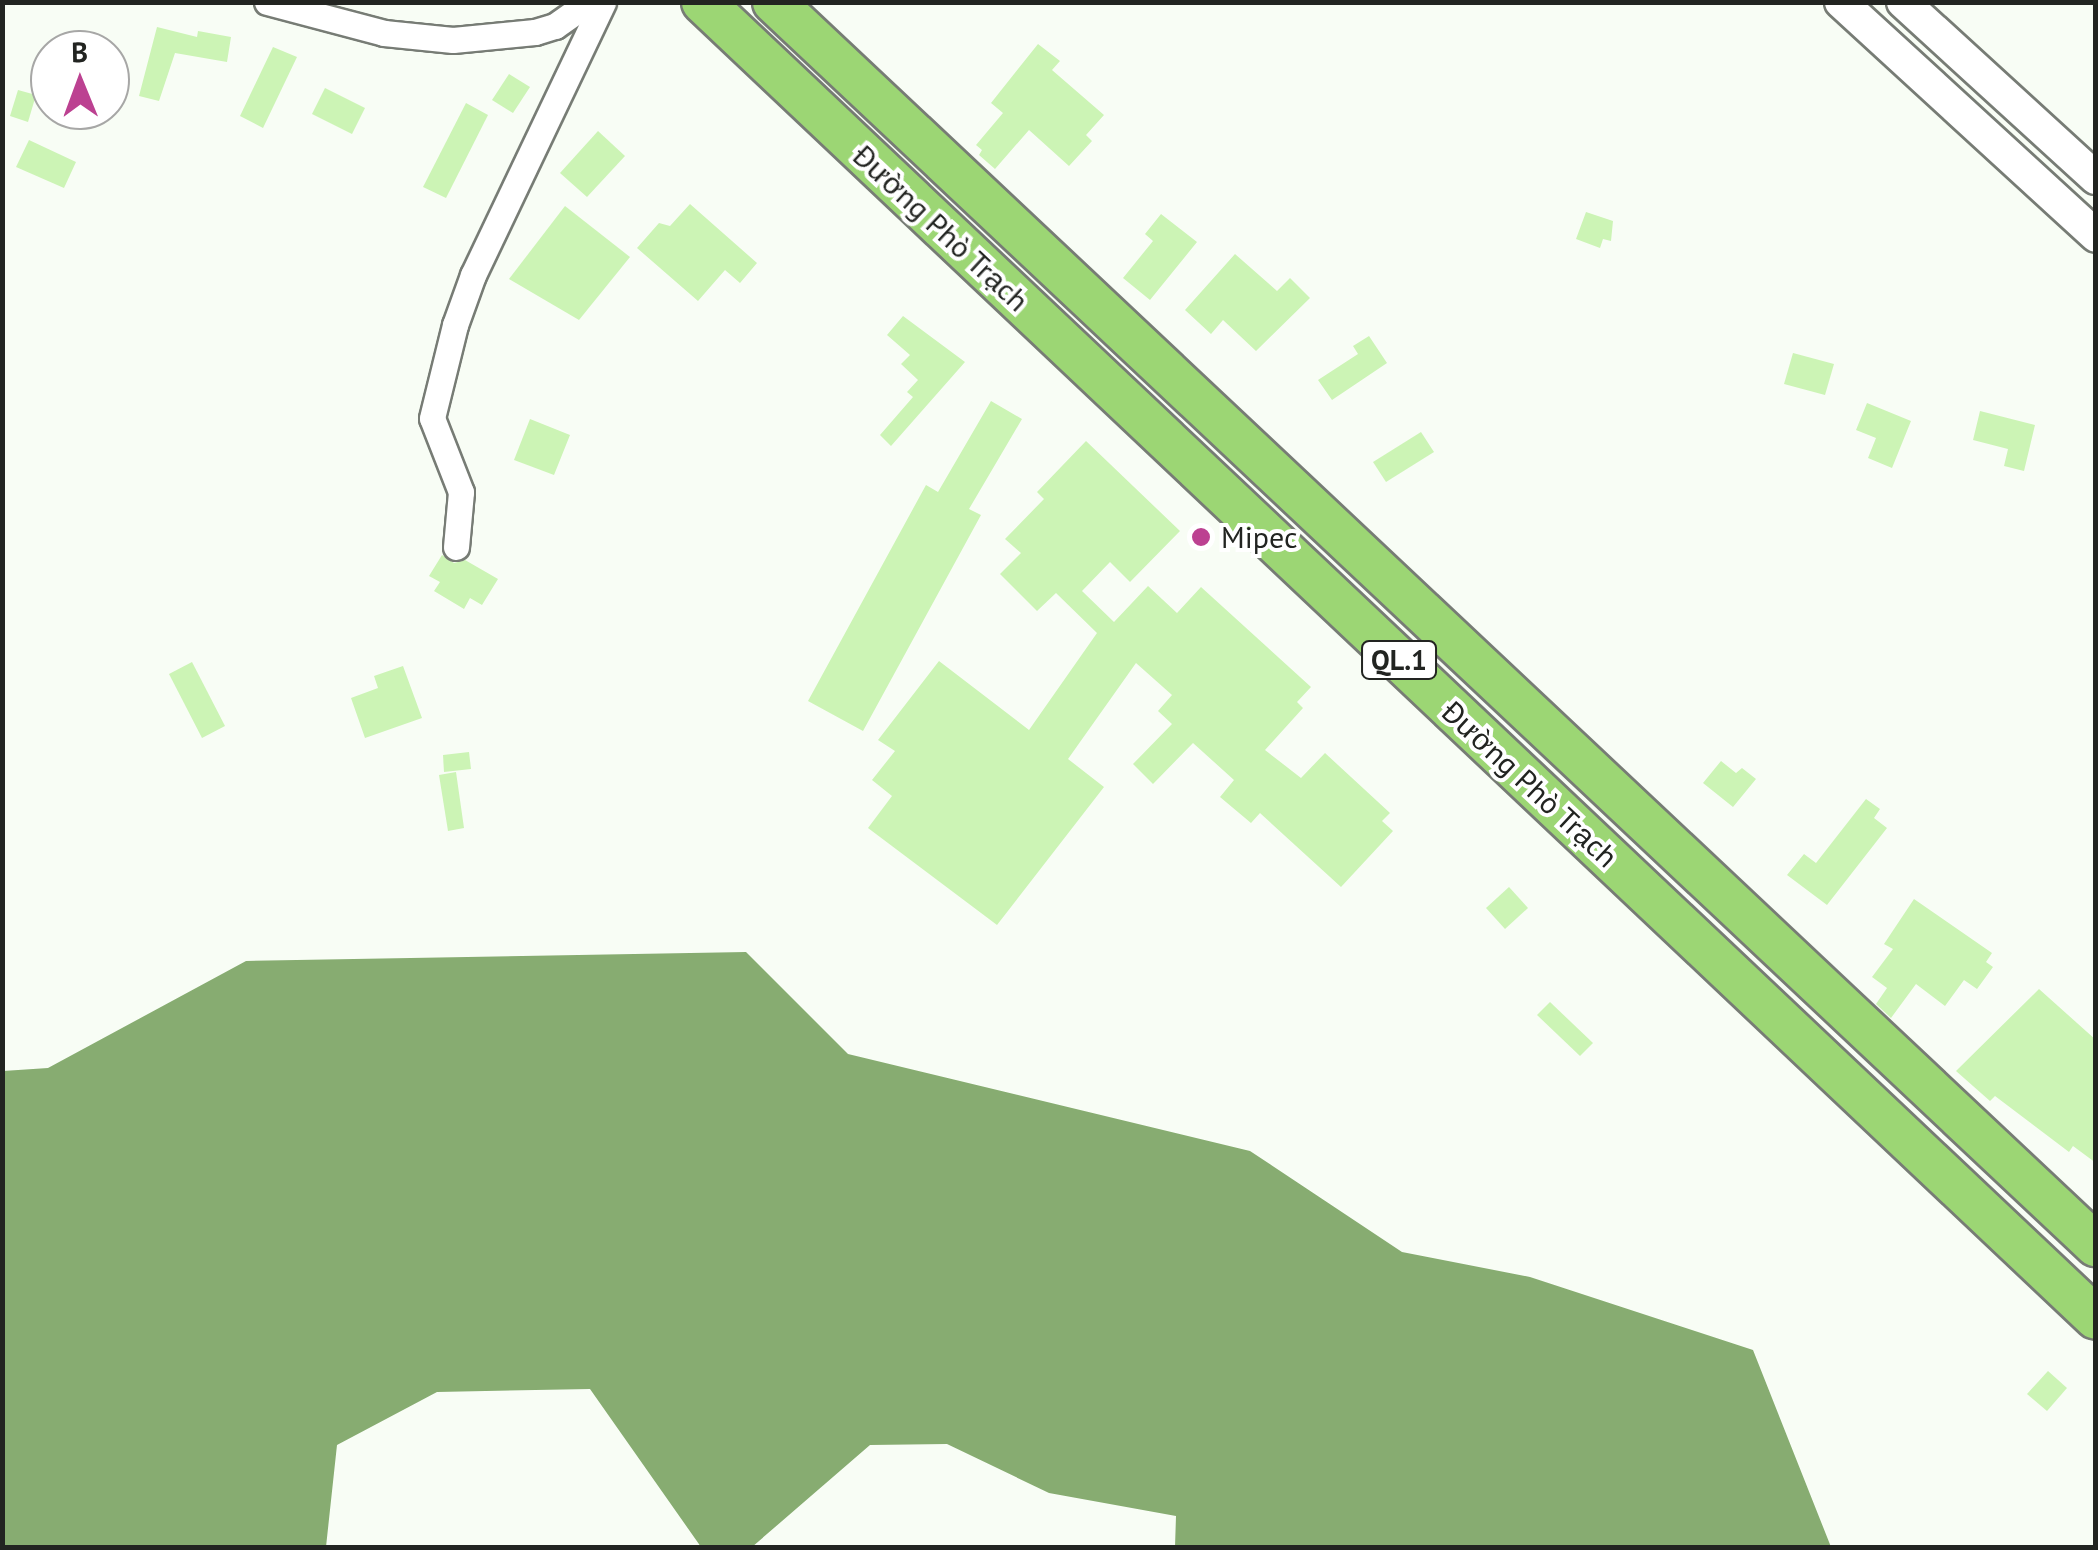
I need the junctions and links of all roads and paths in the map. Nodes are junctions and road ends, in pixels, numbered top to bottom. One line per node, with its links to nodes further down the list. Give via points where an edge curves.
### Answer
1 (267, 2): 2 (street, via 384,33 452,40 535,32)
2 (589, 2)
3 (602, 2): 10 (street, via 455,326 432,418 461,492)
4 (703, 2): 12 (highway, Đường Phò Trạch / QL.1)
5 (774, 2): 11 (highway, Đường Phò Trạch / QL.1)
6 (1842, 2): 9 (street)
7 (1903, 2): 8 (street)
8 (2096, 178)
9 (2096, 236)
10 (456, 547)
11 (2096, 1246)
12 (2096, 1318)

